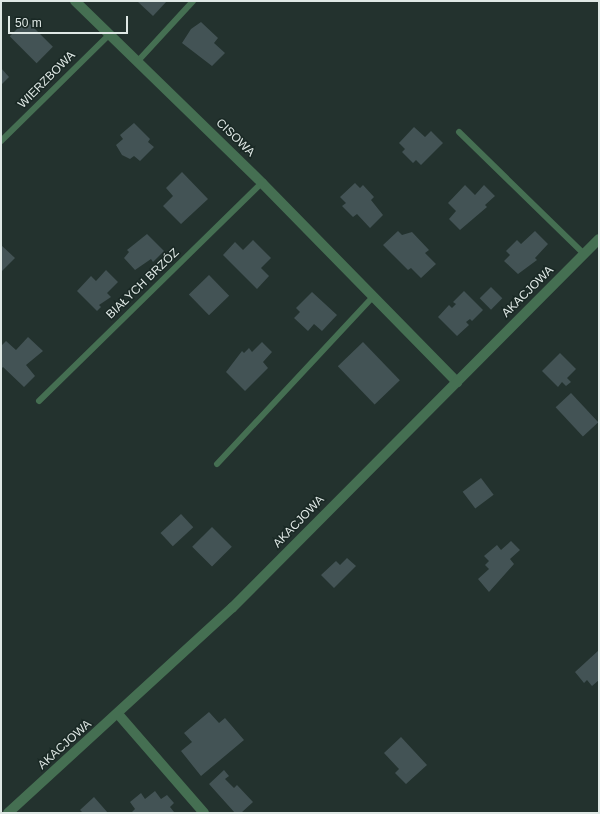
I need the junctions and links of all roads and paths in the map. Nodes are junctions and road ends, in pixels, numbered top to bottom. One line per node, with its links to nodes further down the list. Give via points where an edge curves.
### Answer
1 (75, 1): 3 (street, CISOWA)
2 (193, 1): 4 (lane)
3 (109, 35): 4 (street, CISOWA); 6 (lane, WIERZBOWA)
4 (137, 62): 7 (street, CISOWA)
5 (460, 132): 9 (lane)
6 (1, 142)
7 (262, 184): 10 (street, CISOWA); 12 (lane, BIAŁYCH BRZÓZ)
8 (599, 239): 9 (street, AKACJOWA)
9 (584, 254): 11 (street, AKACJOWA)
10 (373, 297): 11 (street, CISOWA); 13 (lane)
11 (457, 382): 14 (street, AKACJOWA, via 232,608)
12 (39, 401)
13 (217, 464)
14 (118, 714): 15 (street, AKACJOWA); 16 (street)
15 (8, 813)
16 (204, 813)

